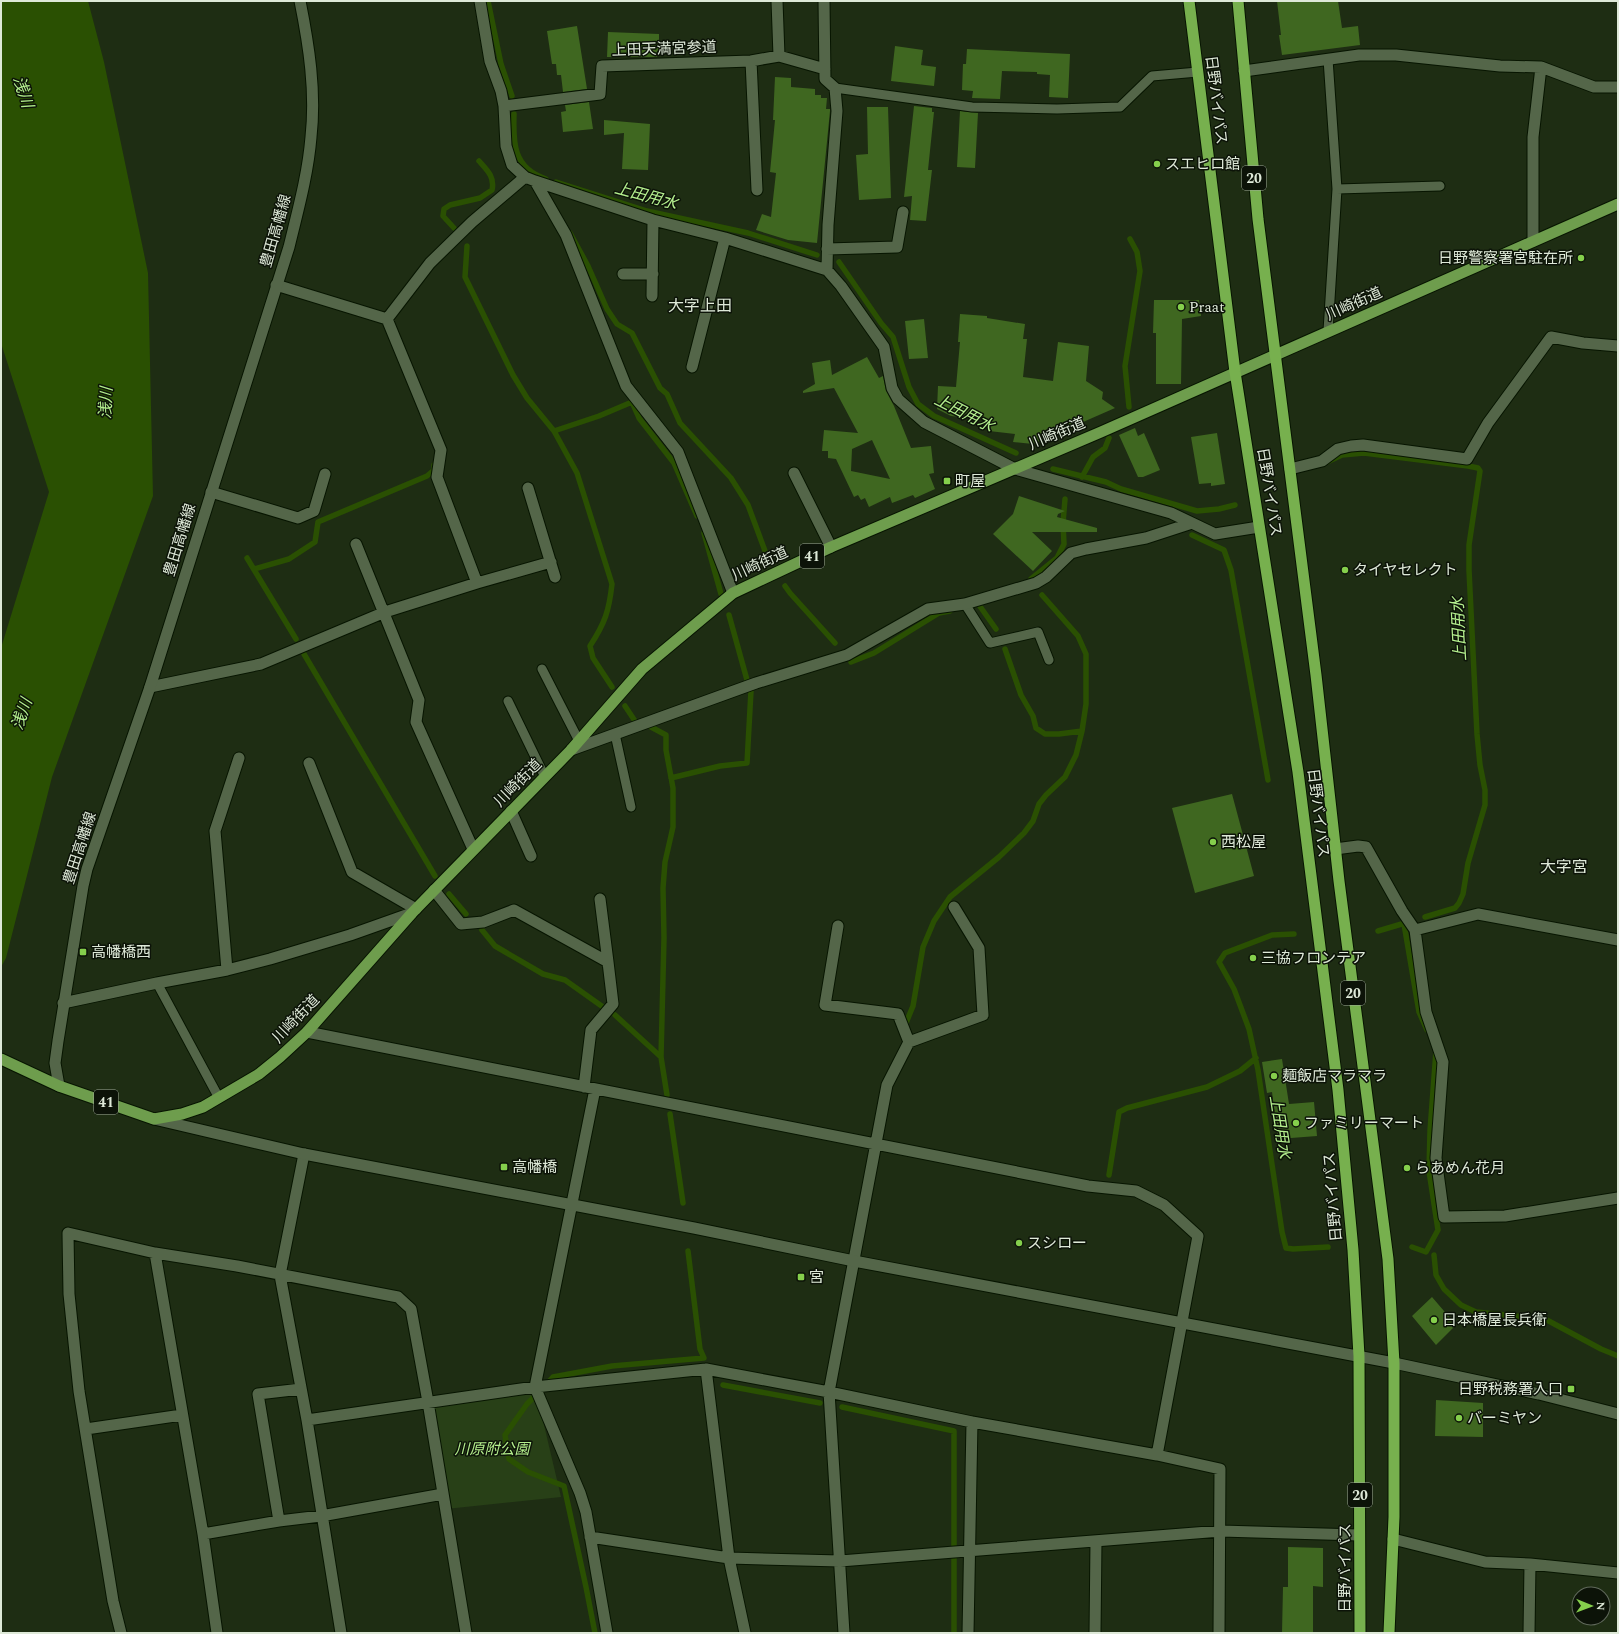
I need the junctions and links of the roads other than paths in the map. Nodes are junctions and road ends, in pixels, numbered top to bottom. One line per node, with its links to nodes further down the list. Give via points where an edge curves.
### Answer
1 (300, 1): 30 (street, 豊田高幡線, via 311,66 311,137 306,173 289,247)
2 (480, 1): 16 (street, via 490,61)
3 (777, 1): 7 (street)
4 (824, 1): 11 (street)
5 (1189, 1): 13 (highway, 日野バイパス / 20)
6 (1238, 1): 12 (highway, 日野バイパス / 20)
7 (779, 56): 9 (street, 上田天満宮参道); 11 (street, 上田天満宮参道)
8 (1328, 59): 10 (street, via 1359,55 1396,55 1500,66); 12 (street); 19 (lane)
9 (751, 61): 16 (street, 上田天満宮参道, via 602,66 600,94); 20 (street)
10 (1541, 67): 14 (street, via 1594,87); 25 (street, via 1533,137)
11 (825, 69): 15 (street, via 826,79)
12 (1244, 71): 35 (highway, 日野バイパス / 20)
13 (1198, 72): 15 (lane, via 1152,76 1120,107 1057,110 972,108); 37 (highway, 日野バイパス / 20)
14 (1618, 87)
15 (835, 88): 26 (street, via 837,111)
16 (504, 106): 17 (street, via 506,146 512,164)
17 (530, 179): 23 (street); 32 (street, via 472,222 430,263); 51 (street, via 566,235 626,386 678,452)
18 (1440, 186): 19 (lane)
19 (1337, 189): 33 (lane)
20 (757, 190)
21 (1618, 204): 25 (main road, 川崎街道 / 41)
22 (903, 212): 26 (street, via 898,247)
23 (653, 220): 24 (street); 29 (street)
24 (725, 238): 27 (street); 36 (street)
25 (1533, 241): 33 (main road, 川崎街道 / 41)
26 (827, 249): 27 (street)
27 (827, 270): 38 (street, via 884,347 892,388 898,399 924,422)
28 (623, 274): 29 (street)
29 (653, 274): 31 (street)
30 (276, 285): 32 (street); 43 (street, 豊田高幡線)
31 (652, 296)
32 (387, 319): 50 (street, via 441,450 437,477)
33 (1328, 331): 35 (main road, 川崎街道 / 41)
34 (1618, 346): 39 (street, via 1551,337 1488,423 1467,459 1370,446 1352,446 1338,449 1322,461)
35 (1275, 354): 37 (main road, 川崎街道 / 41); 39 (highway, 日野バイパス / 20)
36 (692, 367)
37 (1235, 372): 38 (main road, 川崎街道 / 41); 45 (highway, 日野バイパス / 20)
38 (1015, 469): 44 (street, via 1171,512); 47 (main road, 川崎街道 / 41)
39 (1290, 469): 67 (highway, 日野バイパス / 20)
40 (794, 473): 47 (street)
41 (325, 474): 43 (street, via 314,511 298,518)
42 (528, 488): 48 (street)
43 (212, 492): 56 (street, 豊田高幡線)
44 (1192, 523): 45 (street, via 1215,534); 52 (street, via 1146,538 1071,553 1036,583)
45 (1259, 527): 95 (highway, 日野バイパス / 20, via 1298,772 1336,1075)
46 (356, 544): 53 (street)
47 (831, 548): 51 (main road, 川崎街道 / 41)
48 (551, 562): 49 (street); 50 (street)
49 (555, 577)
50 (477, 583): 53 (street)
51 (733, 593): 59 (main road, 川崎街道 / 41, via 642,669)
52 (965, 604): 54 (lane, via 990,643 1038,632); 58 (street, via 928,609 847,655 756,683)
53 (385, 612): 56 (street, via 261,664); 66 (street, via 419,700 416,722)
54 (1049, 660)
55 (542, 669): 59 (lane)
56 (150, 687): 79 (street, 豊田高幡線, via 82,886)
57 (508, 701): 63 (lane)
58 (615, 734): 60 (street); 64 (lane)
59 (579, 741): 60 (main road, 川崎街道 / 41)
60 (571, 750): 63 (main road, 川崎街道 / 41)
61 (239, 758): 77 (street, via 215,831)
62 (309, 763): 72 (street, via 352,872)
63 (545, 777): 65 (main road, 川崎街道 / 41)
64 (631, 806)
65 (511, 812): 66 (main road, 川崎街道 / 41); 68 (street)
66 (473, 849): 69 (main road, 川崎街道 / 41)
67 (1335, 849): 74 (street, via 1366,847); 96 (highway, 日野バイパス / 20, via 1385,1230)
68 (531, 856)
69 (434, 890): 72 (main road, 川崎街道 / 41); 76 (street, via 461,924 483,922 514,910)
70 (600, 899): 76 (street)
71 (954, 907): 81 (street, via 979,948 983,1015)
72 (414, 911): 77 (street, via 350,935); 80 (main road, 川崎街道 / 41)
73 (838, 926): 81 (street, via 825,1004 898,1014)
74 (1415, 930): 75 (street, via 1478,914); 89 (street, via 1426,1012 1443,1062 1436,1158 1444,1217 1505,1216)
75 (1618, 940)
76 (608, 962): 84 (street, via 613,1004 591,1030)
77 (227, 970): 78 (street)
78 (157, 983): 79 (street); 85 (lane)
79 (63, 1003): 83 (street, 豊田高幡線, via 55,1063)
80 (307, 1032): 84 (street); 85 (main road, 川崎街道 / 41, via 259,1074)
81 (909, 1042): 87 (street, via 887,1085)
82 (1, 1059): 83 (main road, 41)
83 (59, 1086): 86 (main road, 川崎街道 / 41)
84 (589, 1088): 87 (street); 90 (street)
85 (219, 1098): 86 (main road, 川崎街道 / 41, via 182,1114)
86 (154, 1118): 88 (street)
87 (876, 1144): 92 (street); 94 (street, via 1088,1186 1136,1191 1164,1205 1198,1236)
88 (304, 1154): 90 (street); 93 (street)
89 (1618, 1198)
90 (572, 1205): 92 (street); 98 (street)
91 (155, 1253): 93 (street); 103 (street); 106 (street, via 68,1233 69,1294 79,1391)
92 (854, 1261): 94 (street); 100 (street)
93 (280, 1275): 99 (street); 101 (street, via 398,1297 411,1309)
94 (1182, 1323): 95 (street); 107 (street)
95 (1359, 1356): 96 (street); 113 (highway, 日野バイパス / 20)
96 (1394, 1363): 102 (street); 115 (highway, 日野バイパス / 20)
97 (706, 1369): 98 (street); 100 (street); 118 (street)
98 (535, 1387): 101 (street); 114 (street, via 580,1492)
99 (301, 1390): 104 (street); 110 (street, via 258,1394)
100 (830, 1392): 105 (street); 119 (street)
101 (428, 1402): 104 (street); 108 (street)
102 (1618, 1414)
103 (182, 1415): 106 (street); 112 (street)
104 (307, 1420): 109 (street)
105 (972, 1422): 107 (street); 117 (street)
106 (86, 1430): 122 (street, via 113,1601)
107 (1157, 1455): 111 (street, via 1220,1469)
108 (443, 1494): 109 (street); 125 (street)
109 (321, 1516): 110 (street); 124 (street)
110 (279, 1521): 112 (street)
111 (1221, 1532): 113 (street); 116 (street); 131 (street)
112 (203, 1534): 123 (street)
113 (1359, 1535): 132 (highway, 日野バイパス / 20)
114 (590, 1537): 118 (street); 126 (street)
115 (1392, 1539): 120 (street, via 1485,1562); 133 (highway, 日野バイパス / 20)
116 (1096, 1541): 117 (street); 130 (street)
117 (966, 1550): 119 (street); 129 (street)
118 (729, 1558): 119 (street); 127 (street)
119 (840, 1561): 128 (street)
120 (1530, 1564): 121 (street); 134 (street)
121 (1618, 1573)
122 (121, 1633)
123 (217, 1633)
124 (341, 1633)
125 (466, 1633)
126 (607, 1633)
127 (745, 1633)
128 (844, 1633)
129 (968, 1633)
130 (1095, 1633)
131 (1219, 1633)
132 (1360, 1633)
133 (1390, 1633)
134 (1529, 1633)

